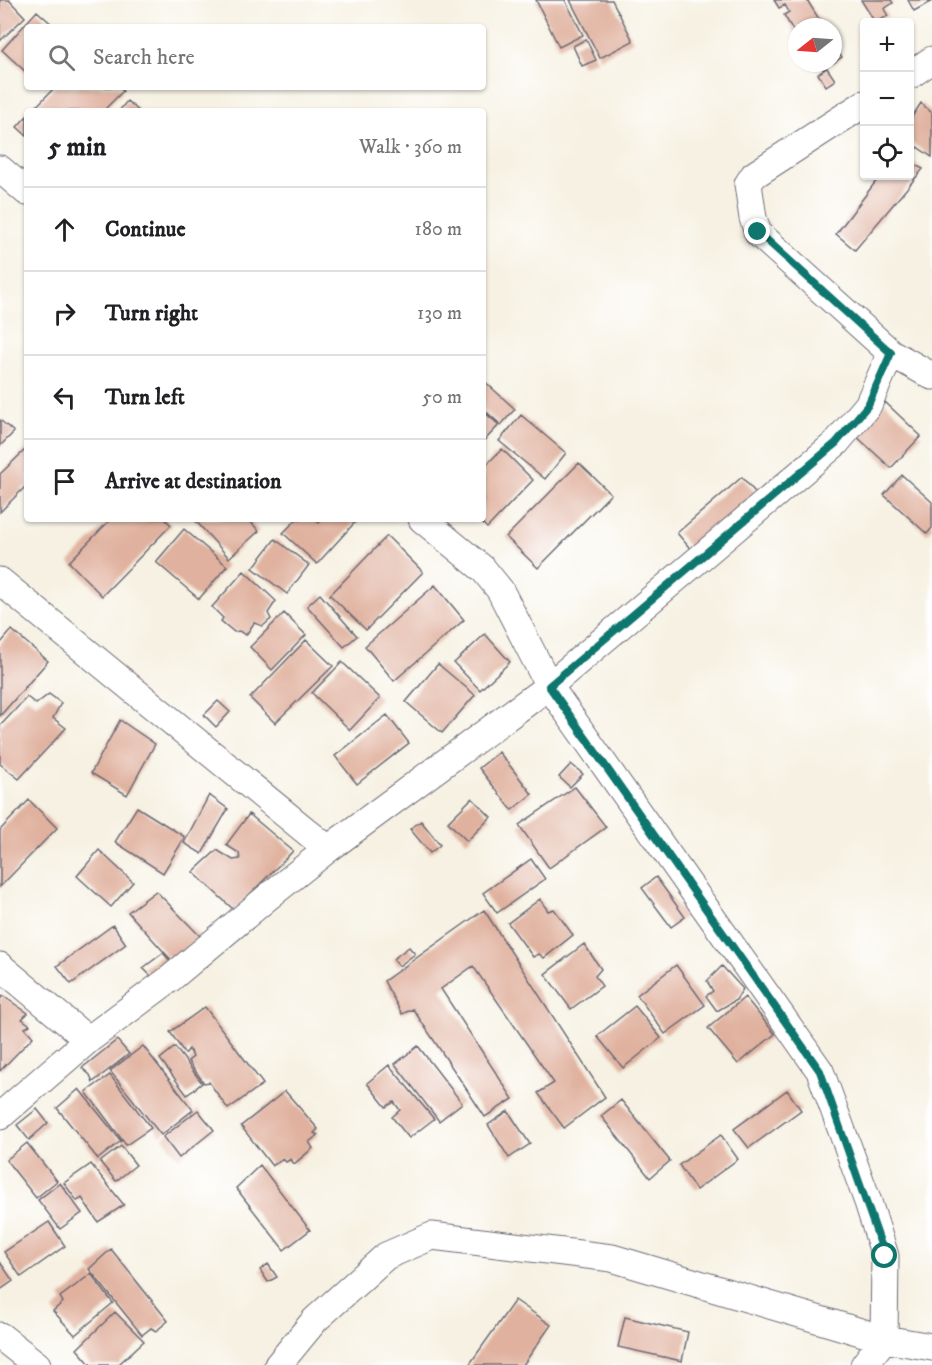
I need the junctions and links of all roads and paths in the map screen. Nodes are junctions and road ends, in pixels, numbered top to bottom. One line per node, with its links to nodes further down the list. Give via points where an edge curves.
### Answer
1 (932, 60): 2 (street)
2 (914, 72)
3 (860, 107): 6 (street, via 754,175 748,184 758,232)
4 (0, 169): 5 (street)
5 (24, 189)
6 (891, 353): 7 (street); 10 (street, via 868,405 836,443)
7 (932, 376)
8 (426, 522): 10 (street, via 483,569 500,590)
9 (0, 581): 11 (street)
10 (549, 686): 11 (street); 16 (street, via 820,1071 885,1256)
11 (328, 849): 13 (street, via 171,978)
12 (0, 966): 13 (street)
13 (88, 1040): 14 (street)
14 (0, 1116)
15 (0, 1336): 18 (street)
16 (884, 1339): 17 (street); 19 (street, via 612,1258 432,1236 386,1256 315,1320); 20 (street)
17 (932, 1347)
18 (37, 1365)
19 (278, 1365)
20 (864, 1365)

